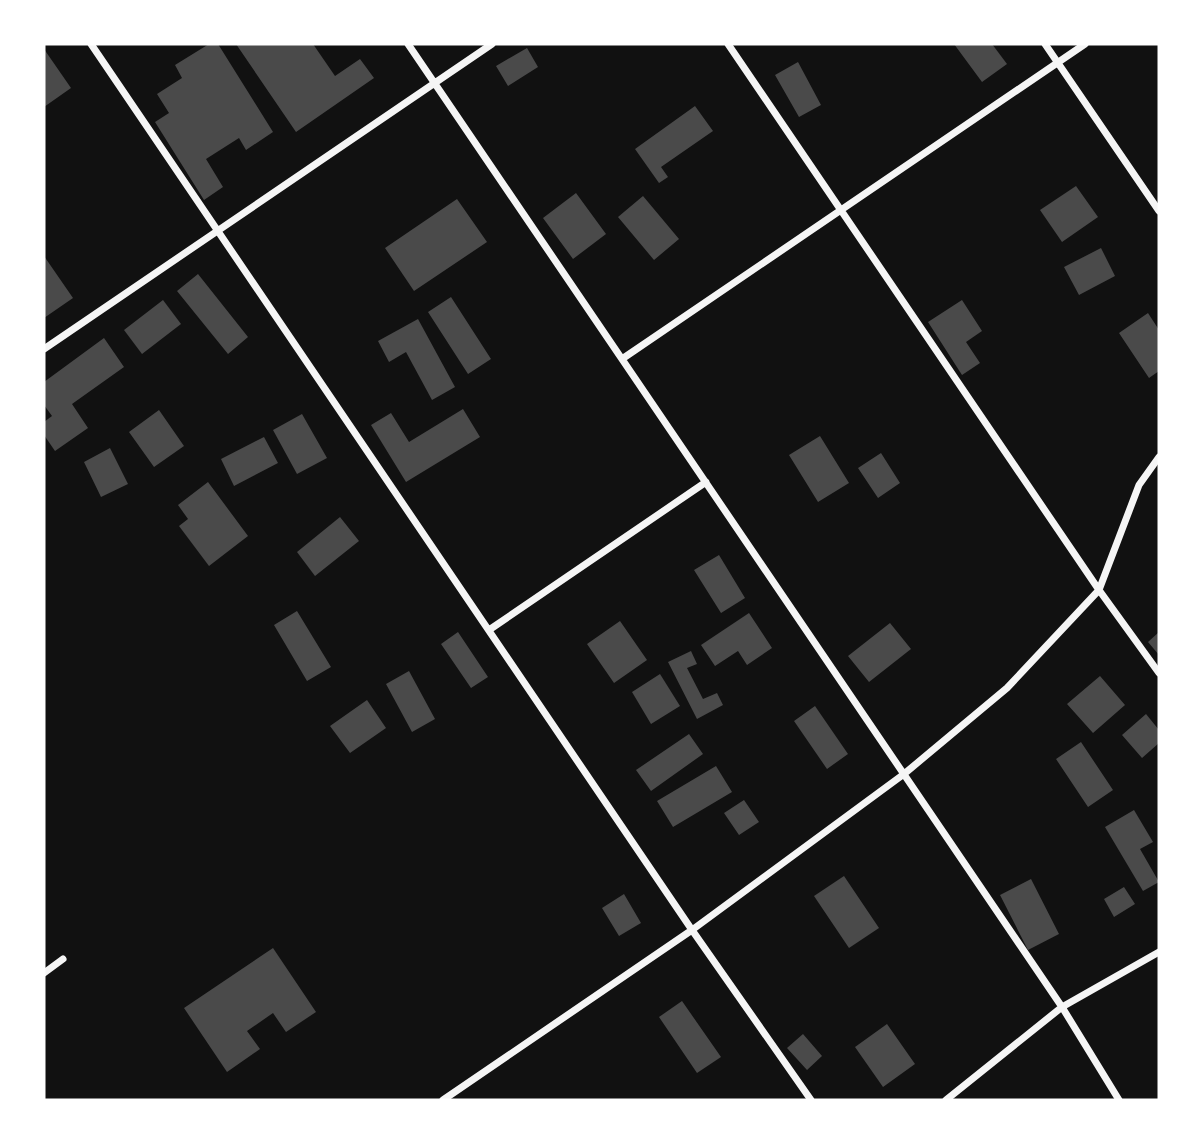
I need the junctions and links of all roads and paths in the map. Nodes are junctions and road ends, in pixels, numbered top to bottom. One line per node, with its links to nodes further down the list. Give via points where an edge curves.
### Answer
1 (90, 44): 11 (street)
2 (408, 44): 8 (street)
3 (492, 44): 8 (street)
4 (728, 44): 9 (street)
5 (1045, 44): 7 (street)
6 (1085, 44): 7 (street)
7 (1058, 62): 9 (street); 10 (street)
8 (435, 83): 11 (street); 13 (street)
9 (841, 210): 13 (street); 16 (street)
10 (1159, 211)
11 (218, 231): 12 (street); 17 (street)
12 (44, 349)
13 (622, 359): 15 (street)
14 (1159, 457): 16 (street, via 1139,485)
15 (706, 482): 17 (street); 19 (street)
16 (1099, 590): 18 (street); 19 (street, via 1007,688)
17 (489, 630): 20 (street)
18 (1159, 673)
19 (904, 774): 20 (street); 24 (street)
20 (692, 930): 25 (street); 26 (street)
21 (1159, 952): 24 (street)
22 (63, 958): 23 (street)
23 (44, 973)
24 (1062, 1007): 27 (street); 28 (street)
25 (443, 1100)
26 (811, 1100)
27 (946, 1100)
28 (1119, 1100)

